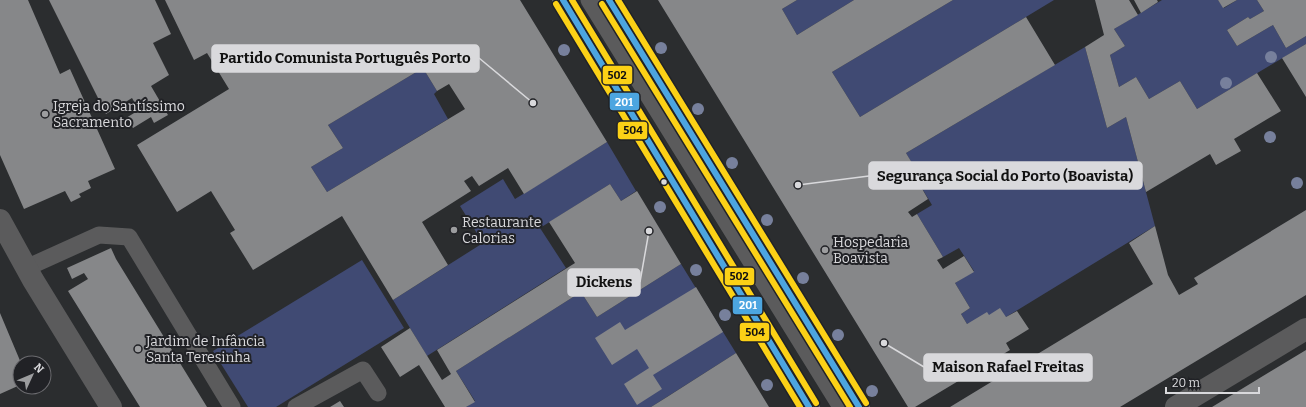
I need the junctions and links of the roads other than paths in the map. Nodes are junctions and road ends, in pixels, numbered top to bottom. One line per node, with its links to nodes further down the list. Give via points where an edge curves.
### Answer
1 (563, 0): 11 (main road)
2 (589, 0): 12 (lane)
3 (609, 0): 13 (main road)
4 (0, 220): 5 (street)
5 (26, 268): 8 (street); 9 (lane, via 98,235 129,236)
6 (1306, 328): 14 (street)
7 (378, 393): 10 (lane, via 363,370)
8 (111, 407)
9 (232, 407)
10 (296, 407)
11 (809, 407)
12 (841, 407)
13 (859, 407)
14 (1176, 407)

